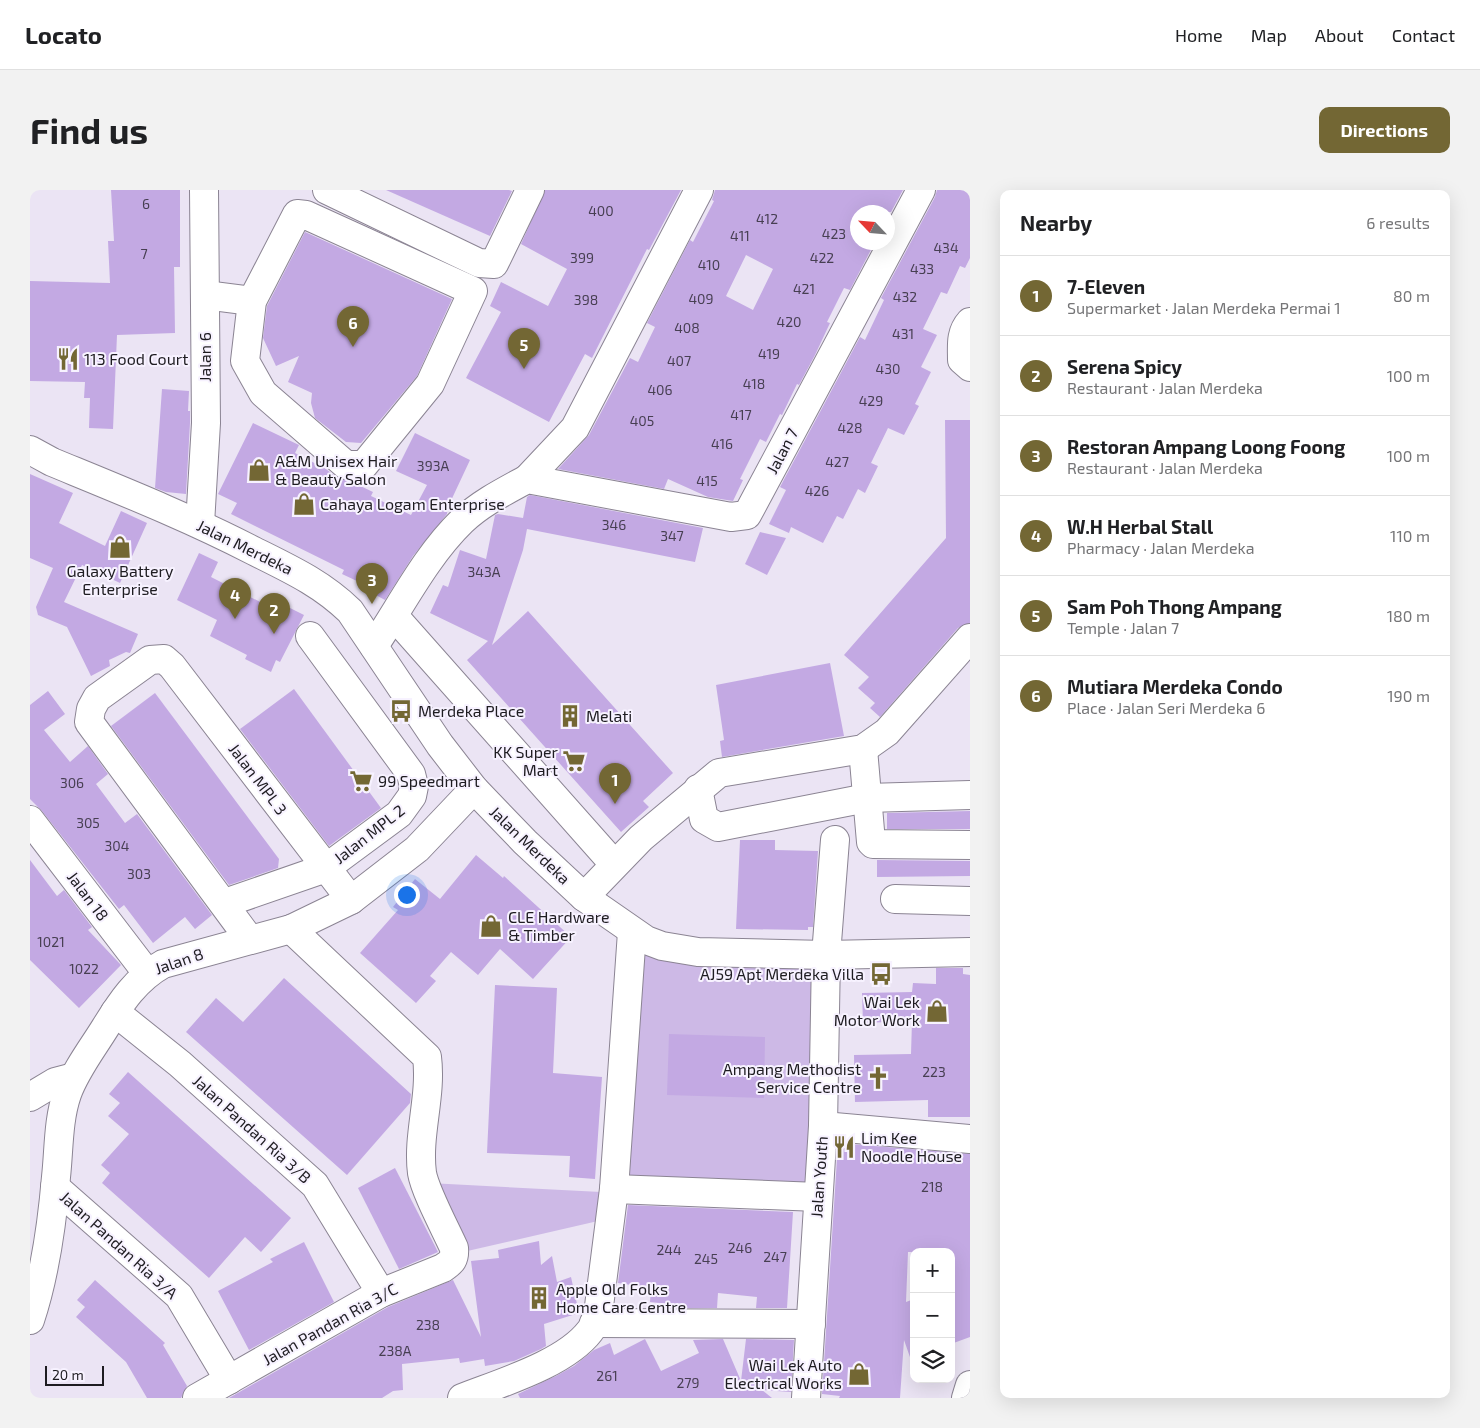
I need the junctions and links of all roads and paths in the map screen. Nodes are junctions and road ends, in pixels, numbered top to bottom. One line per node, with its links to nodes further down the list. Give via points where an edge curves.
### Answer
1 (204, 190): 6 (street, Jalan 6)
2 (327, 190): 3 (street, via 479,263 494,264)
3 (530, 190)
4 (699, 190): 11 (street, via 575,428)
5 (921, 190): 11 (street, Jalan 7, via 747,515 730,517)
6 (205, 294): 7 (street); 12 (street, Jalan 6, via 206,423)
7 (252, 301): 7 (street, via 245,361 263,394 346,465 364,465 430,384 473,292 298,214)
8 (970, 322): 9 (street, via 962,339 962,360)
9 (970, 367)
10 (30, 450): 12 (street, Jalan Merdeka)
11 (527, 479): 13 (street, via 498,494 463,520 433,554)
12 (200, 524): 16 (street, Jalan Merdeka, via 315,582 350,611)
13 (394, 616): 16 (street); 25 (street)
14 (310, 636): 26 (street, Jalan MPL 2, via 411,774 414,786 412,796 399,814)
15 (970, 638): 17 (street, via 886,732)
16 (374, 646): 18 (street, Jalan Merdeka, via 440,745)
17 (863, 749): 19 (street, via 719,773); 21 (street)
18 (474, 789): 27 (street, Jalan Merdeka); 29 (street, Jalan 8, via 417,849)
19 (698, 790): 21 (street, via 704,818 718,827); 25 (street)
20 (970, 795): 21 (street)
21 (867, 798): 24 (street, via 869,839 874,844)
22 (30, 820): 37 (street, Jalan 18)
23 (835, 840): 36 (street, Jalan Youth)
24 (970, 845)
25 (614, 864): 27 (street)
26 (326, 868): 29 (street, Jalan MPL 3); 31 (street, Jalan MPL 2); 31 (street, Jalan MPL 3, via 172,666 164,659 150,660 97,698 89,722)
27 (584, 897): 33 (street, Jalan Merdeka)
28 (895, 899): 30 (street)
29 (351, 900): 32 (street, Jalan 8)
30 (970, 901)
31 (225, 903): 34 (street)
32 (291, 929): 34 (street, Jalan 8); 46 (street, Jalan Pandan Ria 3/C, via 427,1057 429,1074 421,1159 423,1176 455,1255 452,1262 443,1268)
33 (632, 932): 36 (street, Jalan Merdeka, via 662,946 698,952); 44 (street)
34 (250, 940): 37 (street, Jalan 8, via 163,964)
35 (970, 952): 36 (street, Jalan Merdeka)
36 (826, 955): 41 (street, Jalan Youth)
37 (147, 973): 38 (street, Jalan 8)
38 (115, 1012): 39 (street, Jalan 8); 46 (street, Jalan Pandan Ria 3/B, via 180,1064 315,1185)
39 (74, 1077): 40 (street, via 55,1082); 43 (street, Jalan 8, via 63,1112)
40 (30, 1098)
41 (822, 1126): 42 (street); 45 (street, Jalan Youth)
42 (970, 1139)
43 (56, 1187): 47 (street, Jalan 8, via 39,1294); 50 (street, Jalan Pandan Ria 3/A, via 178,1296)
44 (614, 1189): 45 (street); 48 (street, via 598,1314)
45 (818, 1197): 49 (street, Jalan Youth)
46 (381, 1293): 50 (street, Jalan Pandan Ria 3/C)
47 (30, 1320)
48 (594, 1323): 49 (street); 53 (street, via 579,1342 540,1367)
49 (810, 1324): 54 (street, Jalan Youth)
50 (229, 1380): 52 (street, Jalan Pandan Ria 3/C)
51 (970, 1385): 55 (street)
52 (197, 1398)
53 (462, 1398)
54 (806, 1398)
55 (966, 1398)

